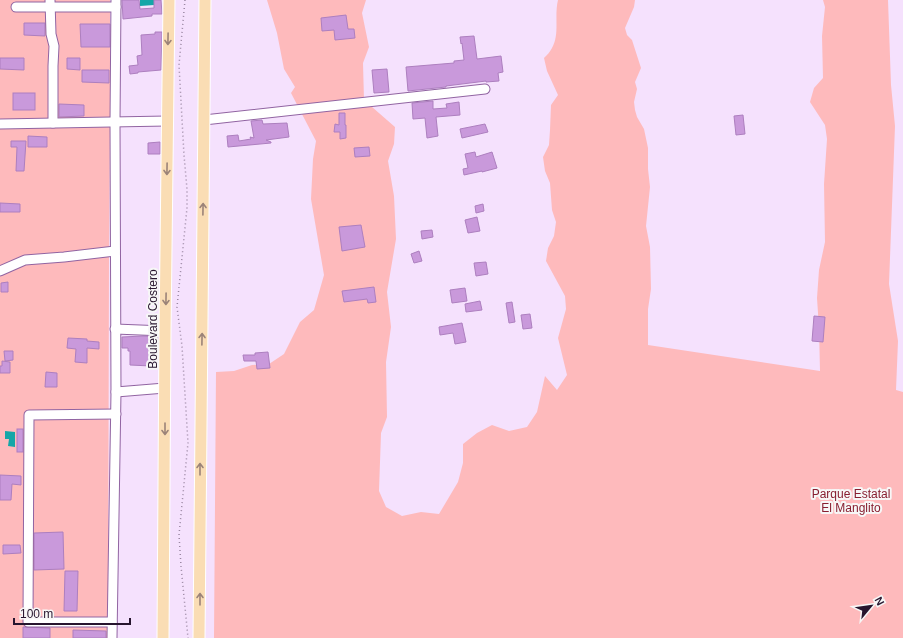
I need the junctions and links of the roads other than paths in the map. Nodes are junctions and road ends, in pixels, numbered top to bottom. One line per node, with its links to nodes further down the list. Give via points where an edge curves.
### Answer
1 (169, 0): 8 (main road, Boulevard Costero, one-way to 8)
2 (205, 0): 7 (main road)
3 (50, 4): 4 (street); 5 (street); 10 (street, via 54,46)
4 (116, 4): 9 (street)
5 (16, 7)
6 (485, 89): 7 (street)
7 (204, 120): 22 (main road, one-way to 7)
8 (167, 121): 9 (street); 15 (main road, Boulevard Costero, one-way to 15)
9 (114, 122): 10 (street); 12 (street)
10 (53, 123): 11 (street)
11 (0, 124)
12 (115, 251): 13 (street, via 25,260); 14 (street)
13 (0, 271)
14 (115, 329): 15 (street); 17 (street)
15 (165, 331): 16 (main road, Boulevard Costero)
16 (165, 388): 17 (street); 21 (main road, Boulevard Costero, one-way to 21)
17 (116, 392): 18 (street)
18 (116, 414): 19 (street); 19 (street, via 29,416 28,622)
19 (112, 622): 20 (street)
20 (112, 638)
21 (163, 638)
22 (199, 638)

